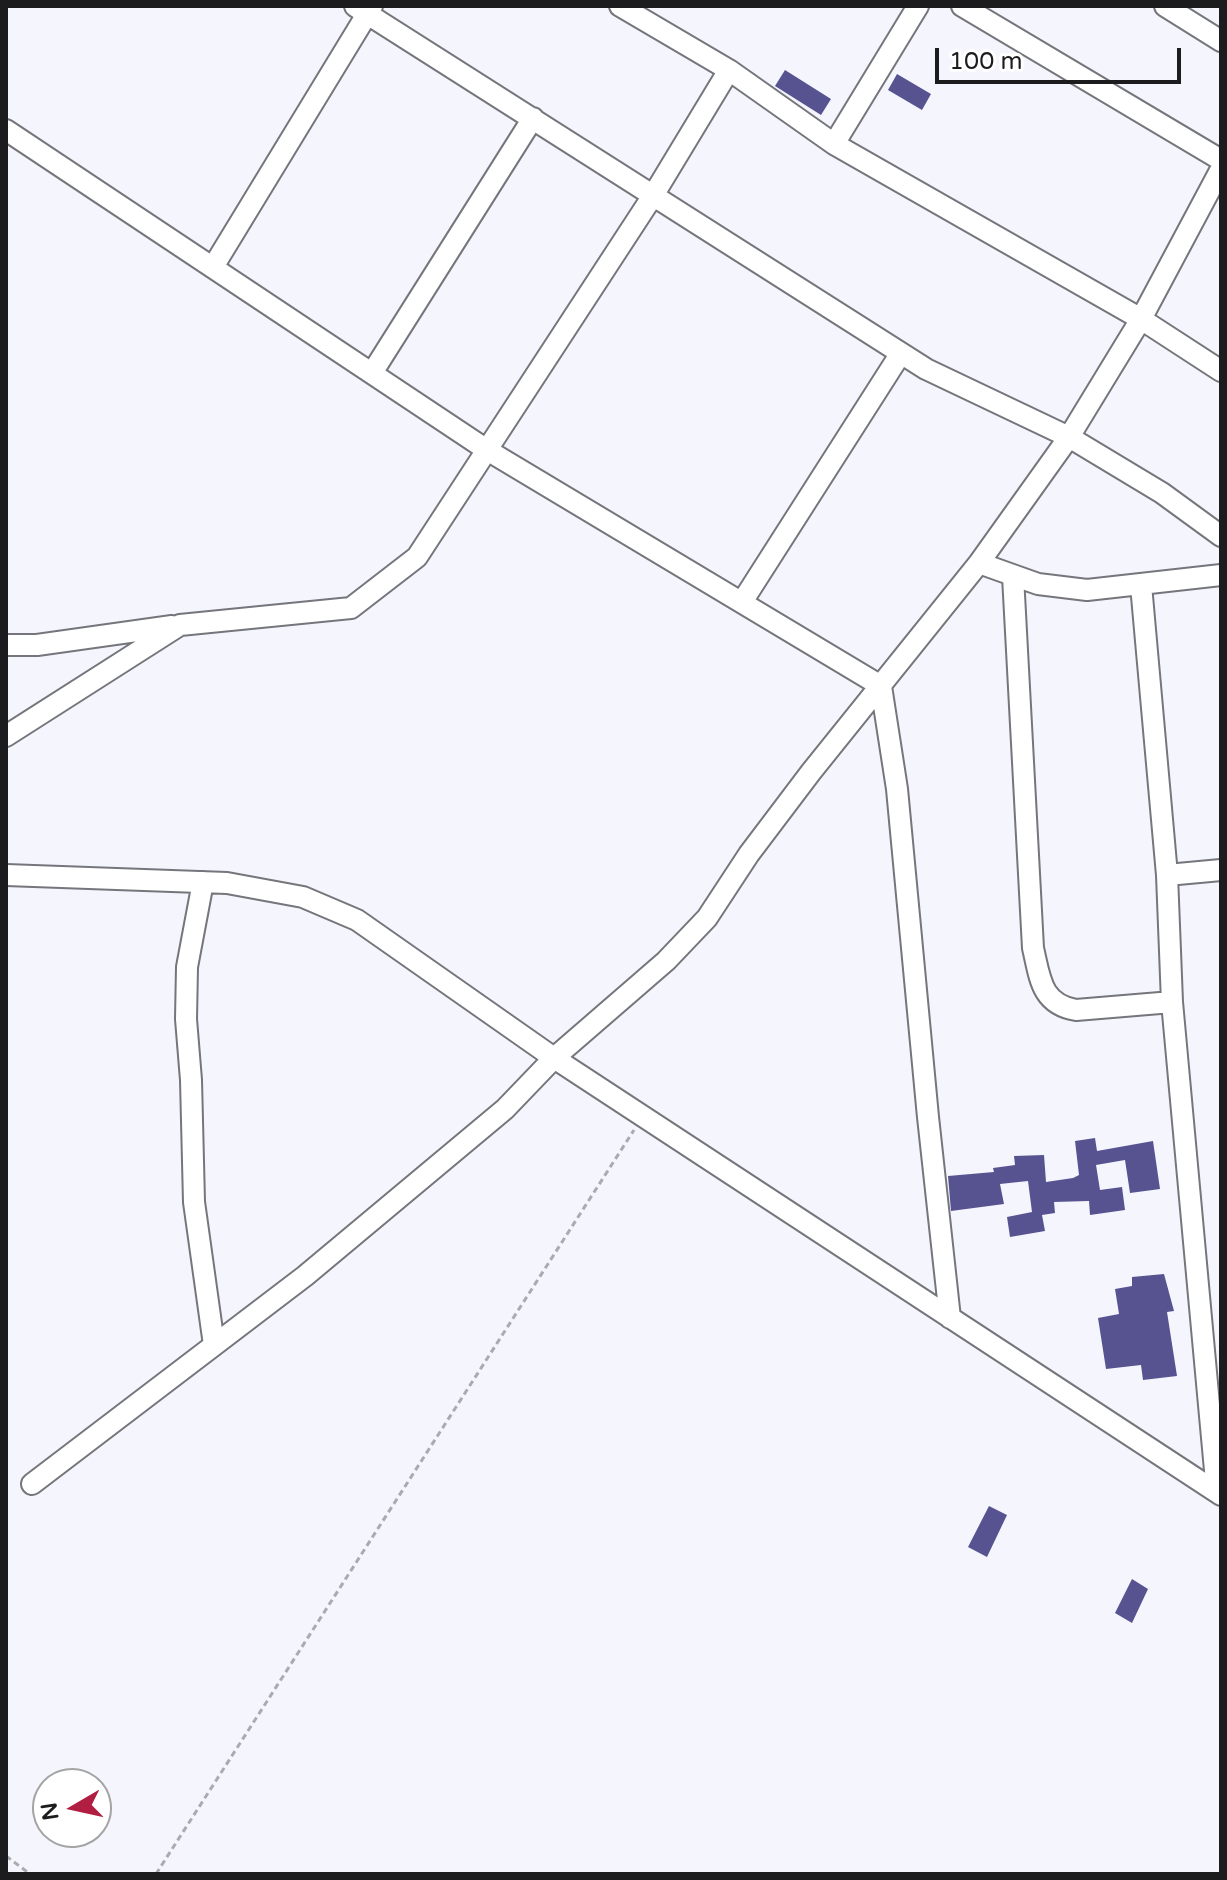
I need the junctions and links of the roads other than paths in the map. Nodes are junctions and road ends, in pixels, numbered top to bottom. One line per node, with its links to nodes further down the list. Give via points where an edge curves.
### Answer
1 (620, 6): 7 (street)
2 (918, 6): 10 (street)
3 (962, 6): 11 (street)
4 (1165, 6): 6 (street)
5 (365, 9): 8 (street); 14 (street)
6 (1221, 41)
7 (729, 70): 10 (street); 13 (street)
8 (533, 118): 13 (street); 18 (street)
9 (6, 130): 14 (street)
10 (834, 144): 15 (street)
11 (1221, 160)
12 (1221, 169): 15 (street)
13 (654, 194): 16 (street); 20 (street)
14 (213, 267): 18 (street)
15 (1141, 319): 17 (street); 19 (street)
16 (901, 353): 19 (street); 26 (street)
17 (1221, 371)
18 (372, 373): 20 (street)
19 (1069, 437): 21 (street); 22 (street)
20 (487, 450): 26 (street); 27 (street, via 417,557 351,608)
21 (1221, 536)
22 (979, 563): 24 (street); 29 (street)
23 (1221, 575): 25 (street)
24 (1013, 576): 25 (street, via 1087,590); 35 (street, via 1033,948 1041,980 1061,1008)
25 (1141, 585): 33 (street)
26 (742, 602): 29 (street)
27 (180, 625): 28 (street); 30 (street)
28 (6, 645)
29 (881, 686): 36 (street, via 749,854 707,918 666,961); 38 (street, via 897,789)
30 (6, 736)
31 (1221, 870): 33 (street)
32 (6, 875): 34 (street)
33 (1167, 875): 35 (street)
34 (203, 882): 36 (street, via 303,897 357,920); 39 (street, via 187,967 186,1019 194,1202)
35 (1172, 1002): 37 (street)
36 (554, 1058): 38 (street); 39 (street, via 505,1109)
37 (1211, 1317): 41 (street)
38 (950, 1318): 41 (street)
39 (214, 1345): 40 (street)
40 (32, 1484)
41 (1219, 1493)

